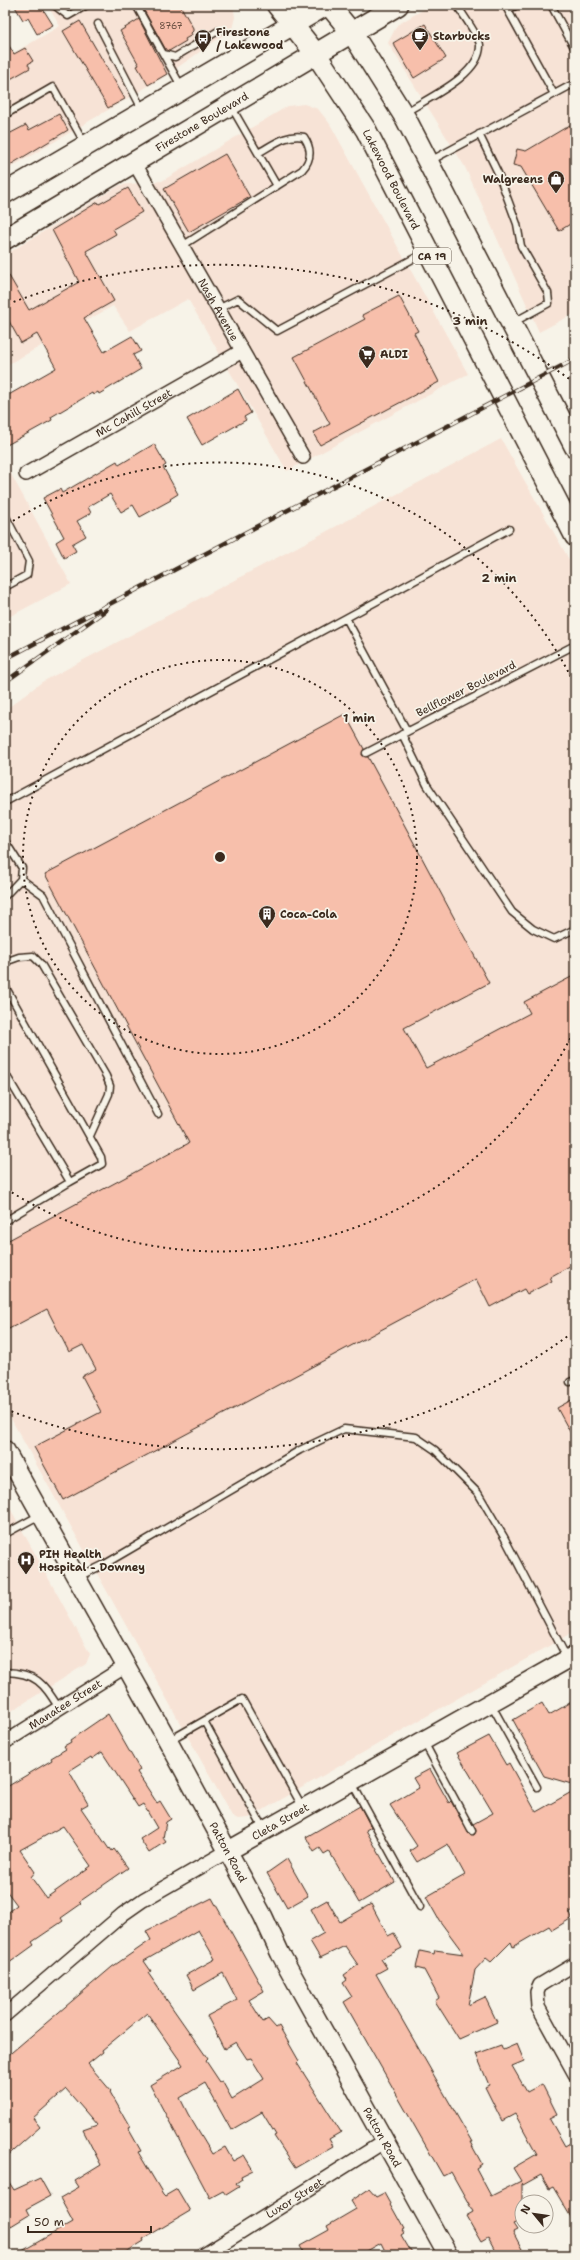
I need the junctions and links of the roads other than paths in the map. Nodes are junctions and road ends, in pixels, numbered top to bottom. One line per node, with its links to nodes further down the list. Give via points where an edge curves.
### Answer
1 (54, 5): 2 (lane, via 68,16)
2 (87, 5)
3 (136, 5): 17 (lane)
4 (277, 5): 12 (main road, Lakewood Boulevard)
5 (326, 5): 12 (main road)
6 (329, 5): 15 (main road)
7 (398, 5): 15 (main road, Firestone Boulevard)
8 (457, 5): 25 (lane, via 480,44 474,66 464,76)
9 (517, 5): 11 (lane)
10 (551, 5): 16 (lane)
11 (507, 7): 21 (lane)
12 (293, 23): 18 (main road, Lakewood Boulevard); 20 (main road)
13 (98, 24): 24 (lane)
14 (218, 31): 17 (lane, via 174,57)
15 (352, 33): 18 (main road, Firestone Boulevard); 25 (main road)
16 (575, 49)
17 (164, 54): 20 (lane)
18 (316, 54): 22 (main road, Firestone Boulevard); 35 (main road, Lakewood Boulevard / CA 19, via 366,130)
19 (575, 83): 21 (lane)
20 (184, 89): 24 (main road)
21 (554, 94): 26 (lane)
22 (230, 105): 28 (lane); 29 (main road, Firestone Boulevard)
23 (5, 112): 27 (lane, via 8,114 53,87)
24 (144, 112): 27 (main road)
25 (403, 114): 30 (main road)
26 (479, 134): 30 (lane); 37 (lane, via 498,173 517,224 521,246 548,293 550,303)
27 (86, 146): 32 (main road)
28 (258, 153): 31 (lane); 31 (lane, via 284,138 295,135 304,137 309,144 311,151 307,164)
29 (134, 162): 33 (main road, Firestone Boulevard); 34 (street, Nash Avenue)
30 (428, 162): 37 (main road)
31 (278, 186): 34 (lane)
32 (5, 193)
33 (5, 239)
34 (182, 246): 36 (street, Nash Avenue)
35 (429, 251): 36 (lane, via 277,331 238,299); 44 (main road, Lakewood Boulevard / CA 19)
36 (218, 308): 38 (street, Nash Avenue)
37 (511, 324): 39 (main road)
38 (242, 351): 40 (street, Nash Avenue); 41 (street, Mc Cahill Street)
39 (575, 447)
40 (303, 457)
41 (26, 474)
42 (5, 515): 45 (lane, via 30,561 27,576)
43 (509, 529): 46 (lane)
44 (575, 536)
45 (5, 587)
46 (346, 618): 48 (lane); 50 (lane)
47 (575, 645): 48 (lane, Bellflower Boulevard)
48 (404, 733): 49 (lane, Bellflower Boulevard); 54 (lane, via 427,785 512,912 533,929 554,939)
49 (366, 753)
50 (5, 802)
51 (5, 841): 52 (lane, via 22,868)
52 (21, 879): 53 (lane); 58 (lane, via 43,895)
53 (5, 896)
54 (575, 930)
55 (5, 962): 59 (lane, via 33,956 41,964 106,1076 110,1086 109,1094)
56 (5, 986): 59 (lane)
57 (5, 1073): 60 (lane)
58 (158, 1114)
59 (90, 1136): 60 (lane, via 102,1164)
60 (70, 1182): 61 (lane)
61 (5, 1221)
62 (5, 1450): 63 (street, Patton Road)
63 (42, 1514): 64 (lane); 65 (street, Patton Road)
64 (5, 1534)
65 (78, 1577): 66 (lane, via 105,1564 300,1450 344,1429 416,1437 435,1450 478,1493); 67 (street, Patton Road)
66 (571, 1657): 69 (street, Cleta Street)
67 (126, 1666): 70 (street, Manatee Street); 73 (street, Patton Road)
68 (5, 1672): 70 (lane, via 18,1672 42,1682)
69 (490, 1703): 72 (street, Cleta Street); 76 (lane)
70 (59, 1708): 74 (street, Manatee Street)
71 (204, 1721): 73 (lane); 77 (lane, via 242,1699); 78 (lane)
72 (424, 1740): 75 (street, Cleta Street); 79 (lane)
73 (168, 1741): 80 (street, Patton Road)
74 (5, 1742)
75 (351, 1781): 77 (street, Cleta Street); 81 (lane)
76 (538, 1787)
77 (303, 1808): 78 (street, Cleta Street)
78 (264, 1830): 80 (street, Cleta Street)
79 (472, 1831)
80 (228, 1851): 83 (street, Cleta Street, via 123,1914); 85 (street, Patton Road, via 280,1953)
81 (420, 1907)
82 (575, 1964): 84 (street, via 545,1980 537,1992 538,2007)
83 (5, 2015)
84 (575, 2074)
85 (385, 2141): 86 (street, Luxor Street); 87 (street, Patton Road)
86 (204, 2255)
87 (448, 2255)

